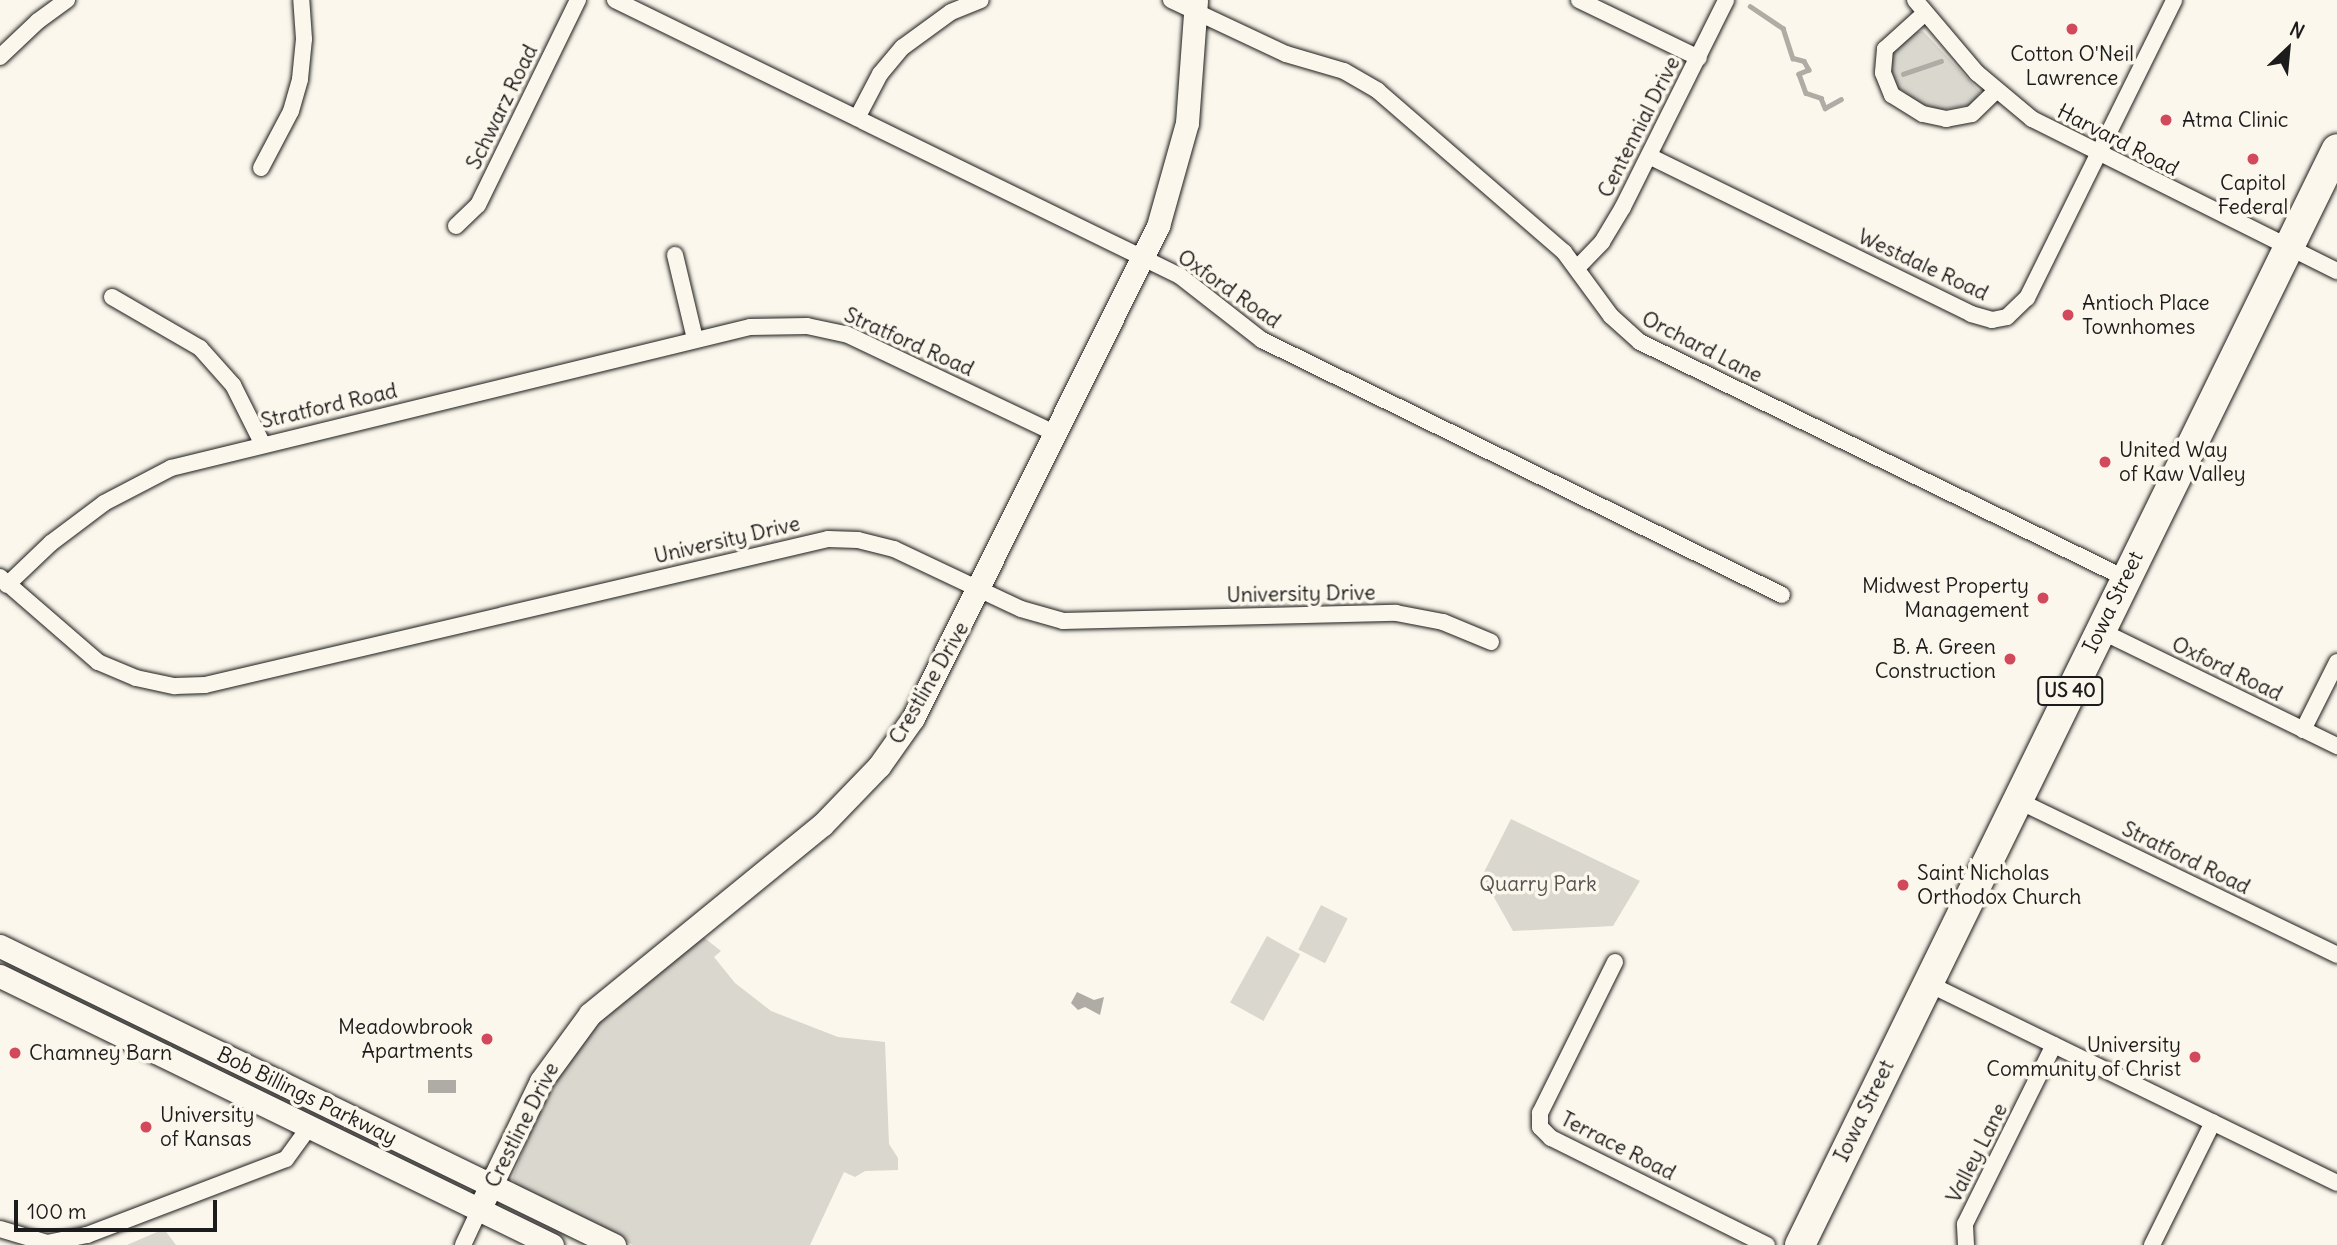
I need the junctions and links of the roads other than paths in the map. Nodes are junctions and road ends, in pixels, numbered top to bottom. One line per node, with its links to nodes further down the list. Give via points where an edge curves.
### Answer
1 (67, 0): 12 (street)
2 (300, 0): 19 (street, via 304,39 300,79 291,111)
3 (578, 0): 20 (street, Schwarz Road, via 478,205)
4 (615, 0): 15 (street, Oxford Road)
5 (981, 0): 15 (street, via 951,12 903,47 880,74)
6 (1171, 0): 10 (street, Orchard Lane)
7 (1579, 0): 13 (street)
8 (1726, 0): 13 (street, Centennial Drive)
9 (2174, 0): 17 (street, Westdale Road)
10 (1196, 5): 23 (street, Crestline Drive, via 1185,132); 24 (street, Orchard Lane, via 1286,54 1344,71 1378,91)
11 (1920, 6): 14 (street, Harvard Road); 14 (street, via 1885,49 1883,73 1892,95 1923,114 1946,119 1972,114)
12 (0, 57)
13 (1699, 58): 18 (street, Centennial Drive)
14 (1996, 91): 17 (street, Harvard Road, via 2032,119)
15 (857, 118): 23 (street, Oxford Road)
16 (2337, 149): 21 (highway, Iowa Street / US 40)
17 (2098, 155): 18 (street, Westdale Road, via 2023,304 2013,314 1992,320 1971,314); 21 (street, Harvard Road)
18 (1649, 156): 24 (street, Centennial Drive, via 1610,230)
19 (261, 168)
20 (456, 226)
21 (2289, 247): 25 (street, Harvard Road); 30 (highway, Iowa Street / US 40)
22 (675, 256): 27 (street)
23 (1144, 259): 28 (street, Crestline Drive); 33 (street, Oxford Road, via 1194,285 1262,340)
24 (1578, 267): 30 (street, Orchard Lane, via 1611,316 1640,342)
25 (2337, 271)
26 (112, 298): 29 (street, via 201,348 233,385)
27 (695, 339): 28 (street, Stratford Road, via 770,325 846,334); 29 (street, Stratford Road)
28 (1057, 434): 32 (street, Crestline Drive)
29 (262, 443): 31 (street, Stratford Road, via 171,468 104,503)
30 (2124, 578): 34 (highway, Iowa Street / US 40)
31 (3, 581): 32 (street, University Drive, via 98,662 136,678 175,686 205,685 816,541 873,542)
32 (980, 590): 35 (street, University Drive, via 1063,621 1396,613 1443,622); 49 (street, Crestline Drive, via 922,703 879,766 822,825 590,1014 541,1081)
33 (1783, 595)
34 (2099, 630): 37 (street, Oxford Road); 39 (highway, Iowa Street / US 40)
35 (1491, 642)
36 (2337, 662): 37 (street)
37 (2303, 730): 38 (street, Oxford Road)
38 (2337, 746)
39 (2017, 800): 41 (street, Stratford Road); 44 (highway, Iowa Street / US 40)
40 (0, 946): 49 (street, Bob Billings Parkway)
41 (2337, 955)
42 (1615, 962): 56 (street, Terrace Road, via 1539,1113 1540,1127 1551,1138)
43 (0, 976): 47 (street, Bob Billings Parkway)
44 (1927, 983): 45 (street); 57 (highway, Iowa Street / US 40)
45 (2054, 1045): 46 (street); 52 (street, Valley Lane, via 1965,1224)
46 (2213, 1122): 48 (street); 58 (street)
47 (309, 1127): 50 (street, Bob Billings Parkway); 51 (street, via 286,1159 87,1235 47,1242)
48 (2337, 1183)
49 (491, 1185): 50 (street, Crestline Drive); 55 (street, Bob Billings Parkway)
50 (479, 1209): 53 (street, Crestline Drive); 54 (street, Bob Billings Parkway)
51 (0, 1229)
52 (1966, 1244)
53 (463, 1245)
54 (552, 1245)
55 (614, 1245)
56 (1767, 1245)
57 (1800, 1245)
58 (2152, 1245)

